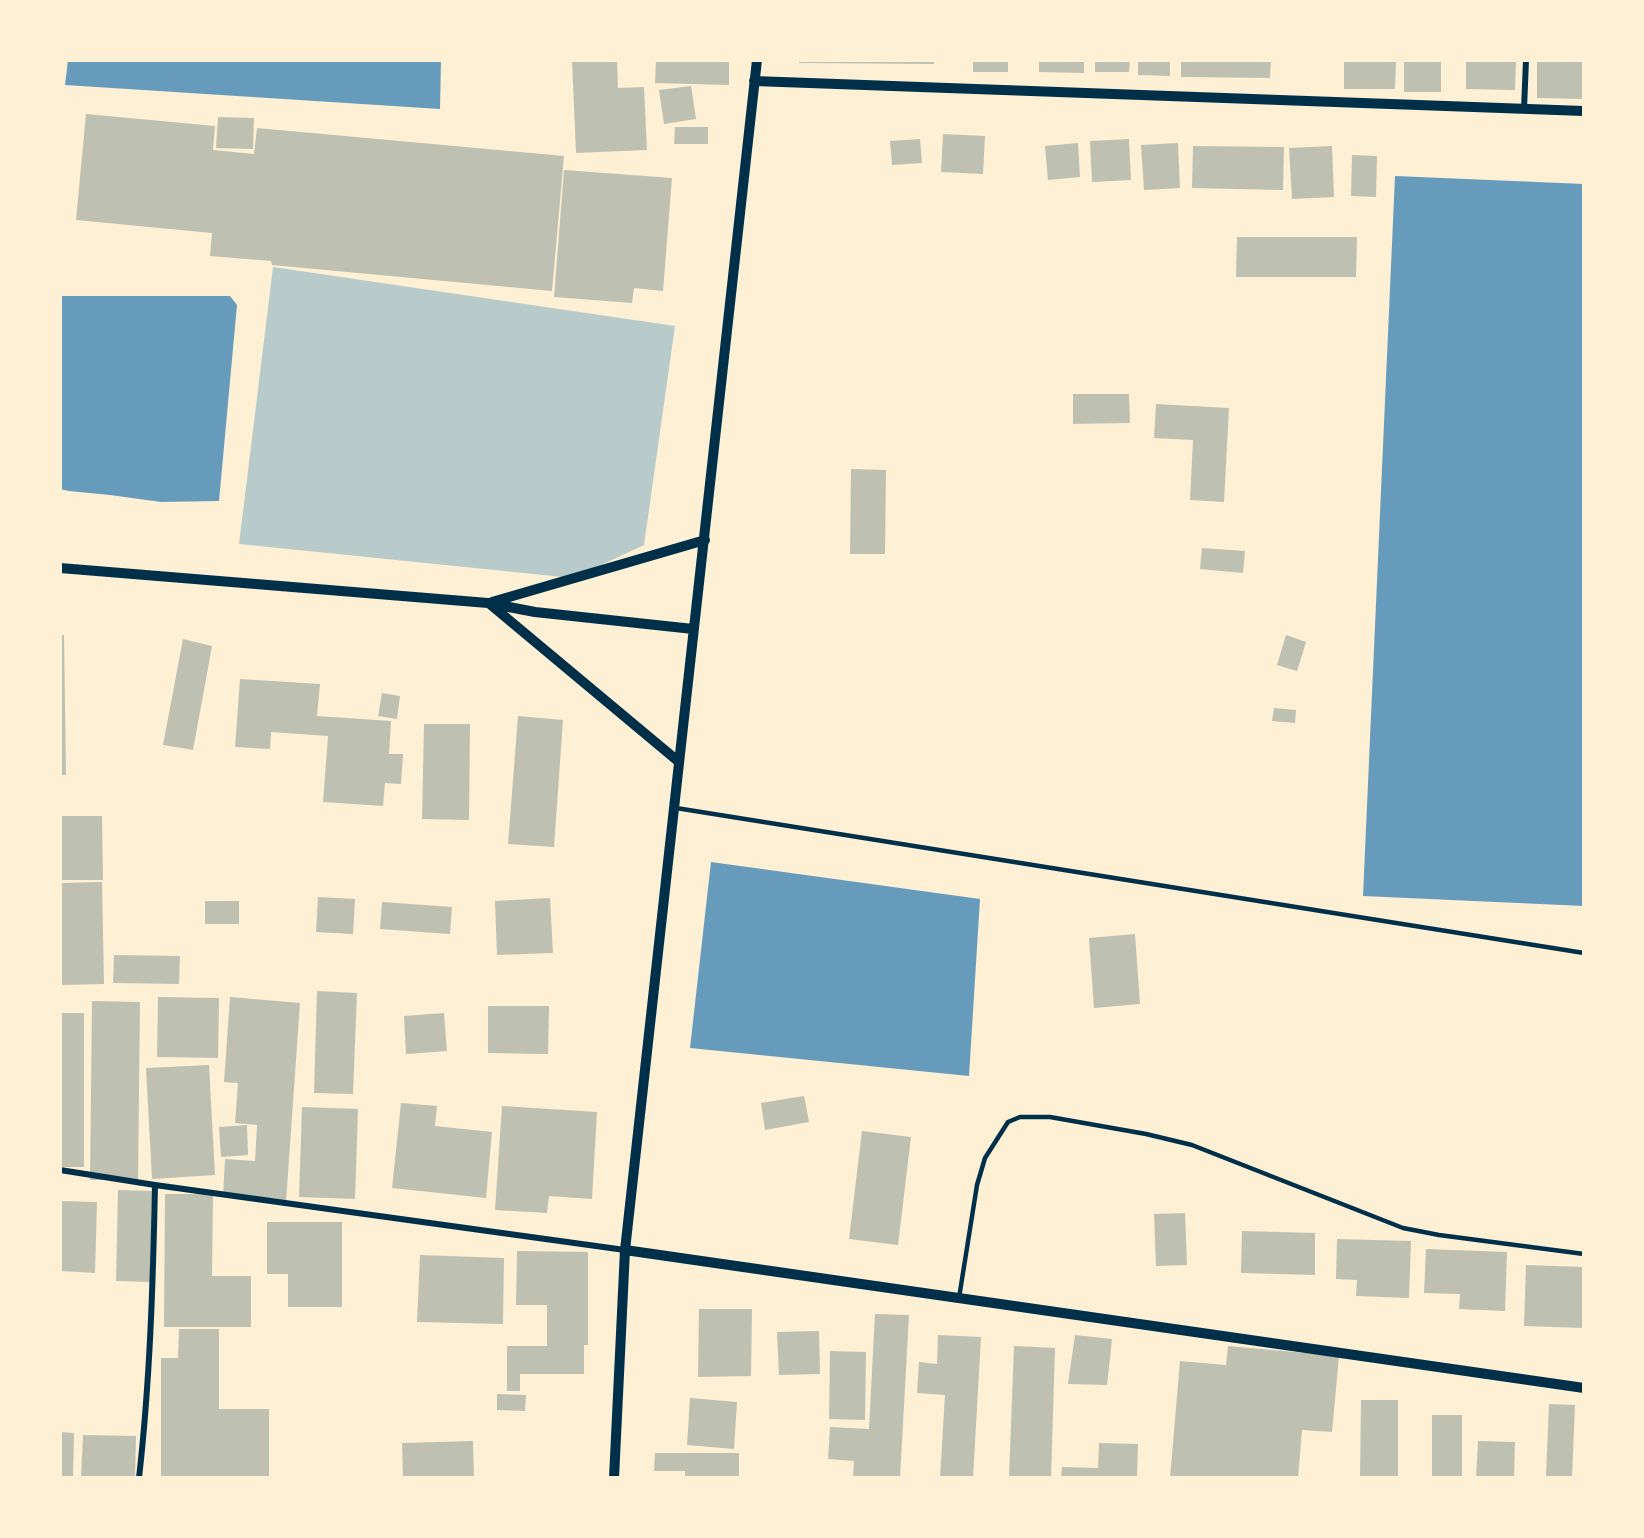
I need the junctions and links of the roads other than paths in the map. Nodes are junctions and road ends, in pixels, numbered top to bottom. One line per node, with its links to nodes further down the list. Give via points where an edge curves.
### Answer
1 (757, 60): 3 (street)
2 (1526, 60): 4 (street)
3 (754, 81): 4 (street); 6 (street)
4 (1524, 109): 5 (street)
5 (1584, 111)
6 (705, 540): 8 (street); 9 (street)
7 (60, 568): 8 (street)
8 (489, 603): 9 (street, via 534,612); 10 (street)
9 (693, 629): 10 (street)
10 (679, 762): 11 (street)
11 (673, 807): 12 (lane); 15 (street)
12 (1584, 953)
13 (60, 1170): 14 (street)
14 (155, 1185): 15 (street); 19 (street, via 152,1299)
15 (625, 1250): 17 (street); 20 (street)
16 (1584, 1254): 17 (lane, via 1403,1228 1192,1145 1050,1117 1020,1117 1008,1122 986,1158 976,1185)
17 (959, 1298): 18 (street)
18 (1584, 1388)
19 (139, 1478)
20 (614, 1478)

